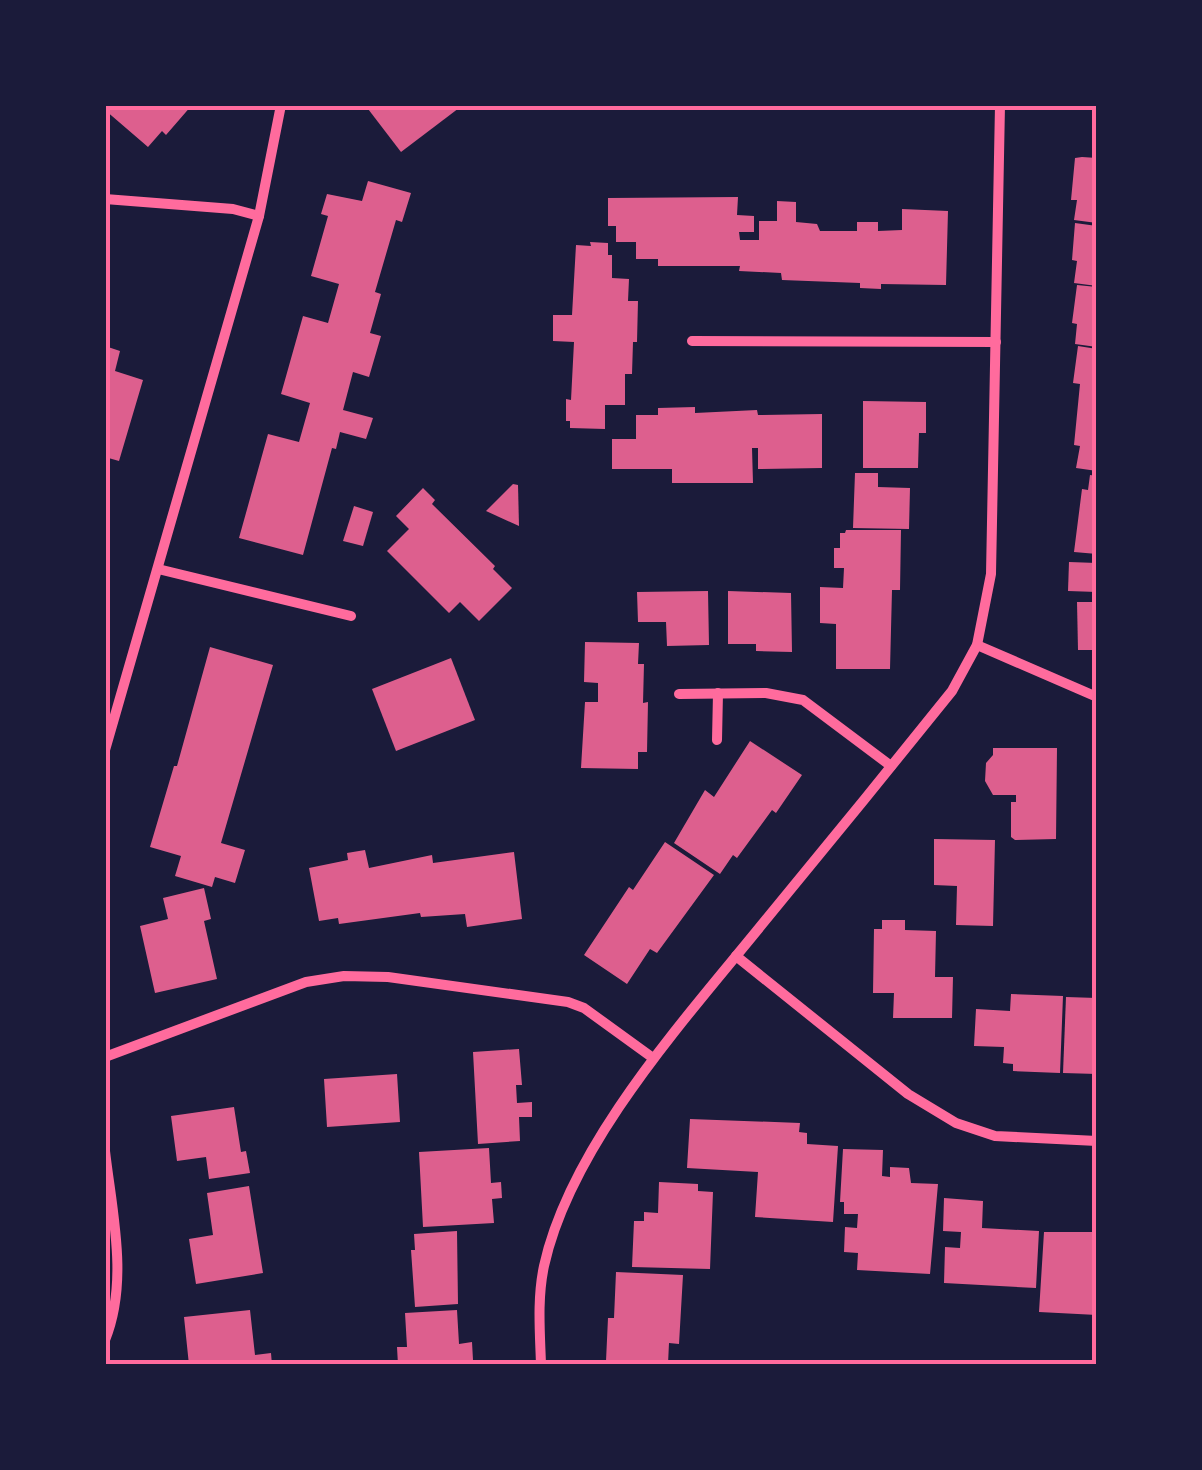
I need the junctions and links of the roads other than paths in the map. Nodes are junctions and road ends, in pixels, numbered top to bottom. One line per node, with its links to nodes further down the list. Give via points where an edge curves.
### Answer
1 (281, 105): 4 (street)
2 (1000, 105): 6 (street)
3 (105, 199): 4 (street)
4 (259, 216): 7 (street)
5 (692, 341): 6 (street)
6 (996, 342): 9 (street, via 991,574)
7 (158, 570): 8 (street); 14 (street)
8 (351, 616)
9 (977, 645): 12 (street); 15 (street, via 952,690)
10 (718, 693): 11 (street); 13 (street); 15 (street, via 804,700)
11 (679, 694)
12 (1097, 697)
13 (718, 740)
14 (105, 750)
15 (891, 766): 16 (street)
16 (736, 956): 18 (street); 19 (street, via 908,1094 956,1124 995,1136)
17 (105, 1057): 18 (street, via 306,982 344,976 568,1002)
18 (652, 1058): 22 (street, via 558,1221 539,1305)
19 (1097, 1141)
20 (105, 1151): 21 (street, via 118,1258)
21 (105, 1340)
22 (541, 1365)

